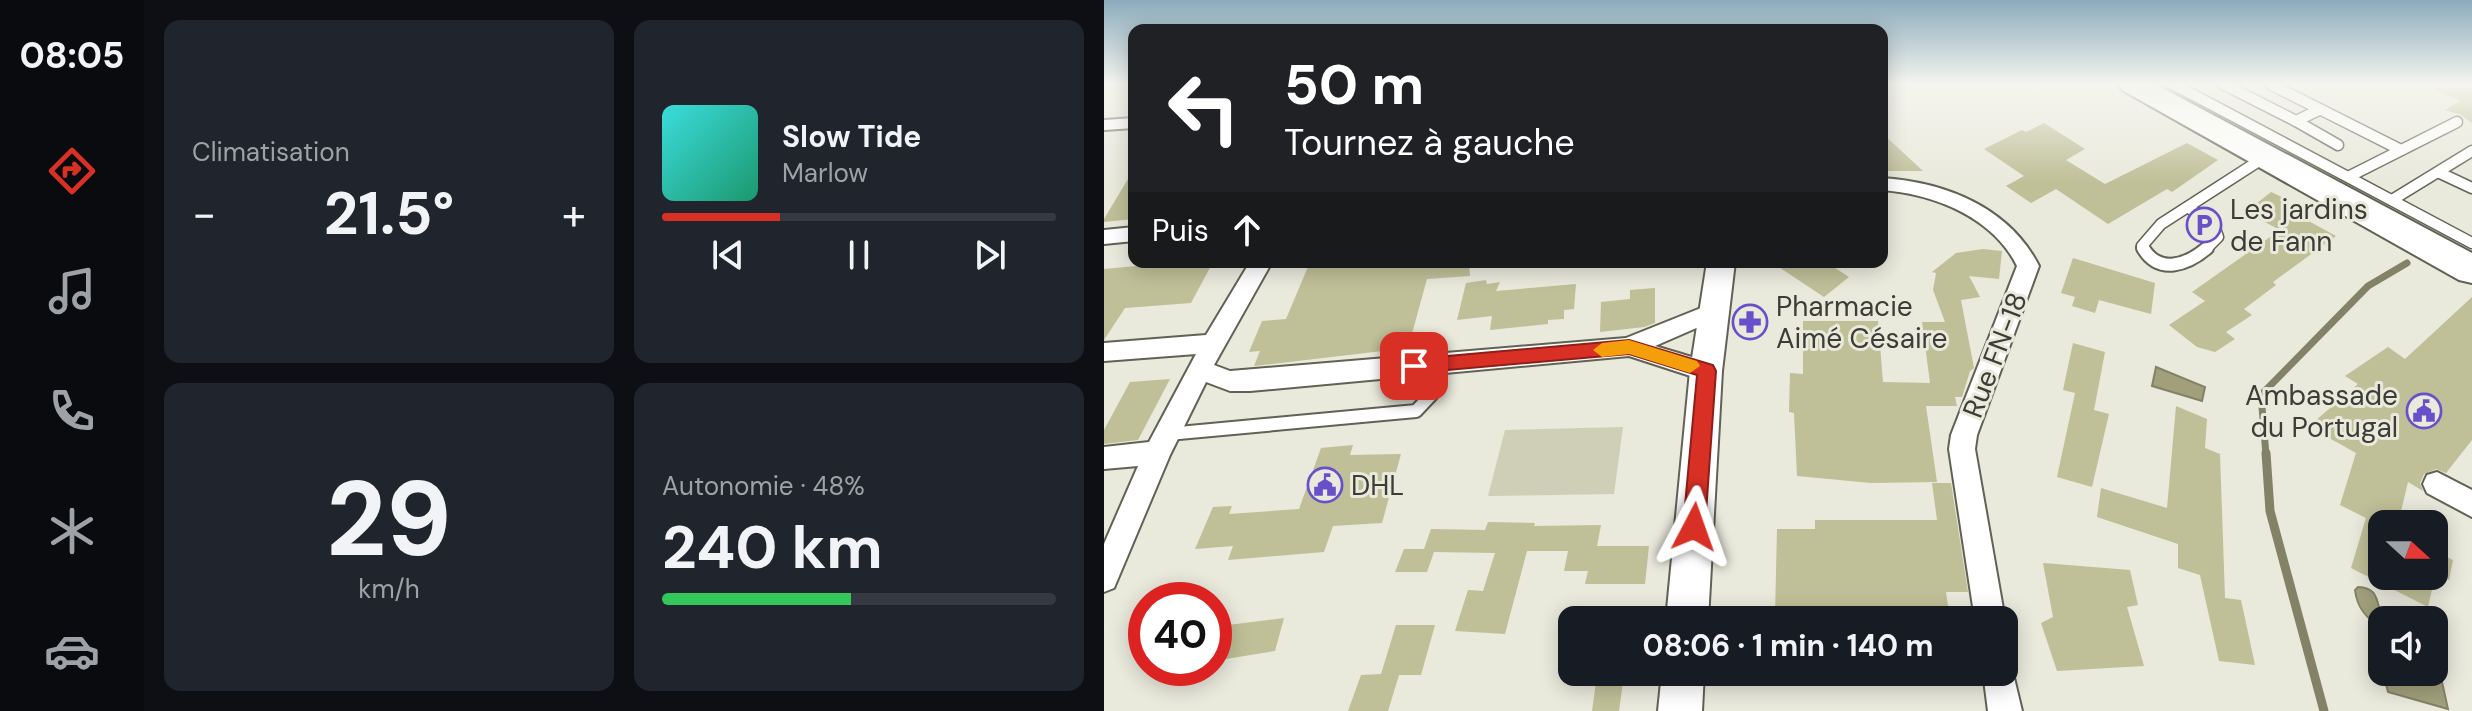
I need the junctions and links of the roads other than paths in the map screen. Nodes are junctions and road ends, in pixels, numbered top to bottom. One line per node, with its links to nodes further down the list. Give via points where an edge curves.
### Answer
1 (2193, 117): 14 (highway)
2 (2215, 117): 24 (highway)
3 (2237, 117): 16 (lane)
4 (2288, 117): 7 (lane)
5 (2304, 117): 7 (lane)
6 (2334, 117): 12 (lane)
7 (2296, 121): 11 (lane)
8 (2457, 122): 12 (lane)
9 (1128, 123): 10 (street)
10 (1104, 125)
11 (2338, 145)
12 (2401, 150): 16 (lane)
13 (2472, 151): 15 (lane)
14 (2265, 157): 20 (lane); 27 (highway)
15 (2440, 173): 18 (lane); 19 (lane)
16 (2350, 176): 19 (lane)
17 (1888, 184): 41 (street, Rue FN-18, via 1955,199 2019,243 2028,266 1963,441)
18 (2472, 188)
19 (2392, 200): 23 (lane)
20 (2189, 208): 20 (lane, via 2146,238 2145,255 2176,265 2210,247 2218,237 2214,226)
21 (1128, 235): 22 (street)
22 (1104, 237)
23 (2472, 243)
24 (2472, 255)
25 (1257, 268): 29 (street)
26 (1720, 268): 28 (street)
27 (2472, 270)
28 (1716, 310): 30 (street); 34 (street)
29 (1213, 344): 31 (street); 33 (street)
30 (1629, 347): 32 (street); 34 (street)
31 (1104, 352)
32 (1441, 364): 33 (street, via 1240,381); 35 (lane, via 1432,394 1416,411)
33 (1199, 370): 35 (street)
34 (1706, 371): 40 (street)
35 (1162, 443): 36 (street); 39 (street)
36 (1104, 458)
37 (2437, 484): 38 (street)
38 (2472, 504)
39 (1104, 578)
40 (1688, 606)
41 (1988, 606)
42 (1682, 686): 44 (street)
43 (2001, 686): 45 (street)
44 (1680, 711)
45 (2005, 711)

